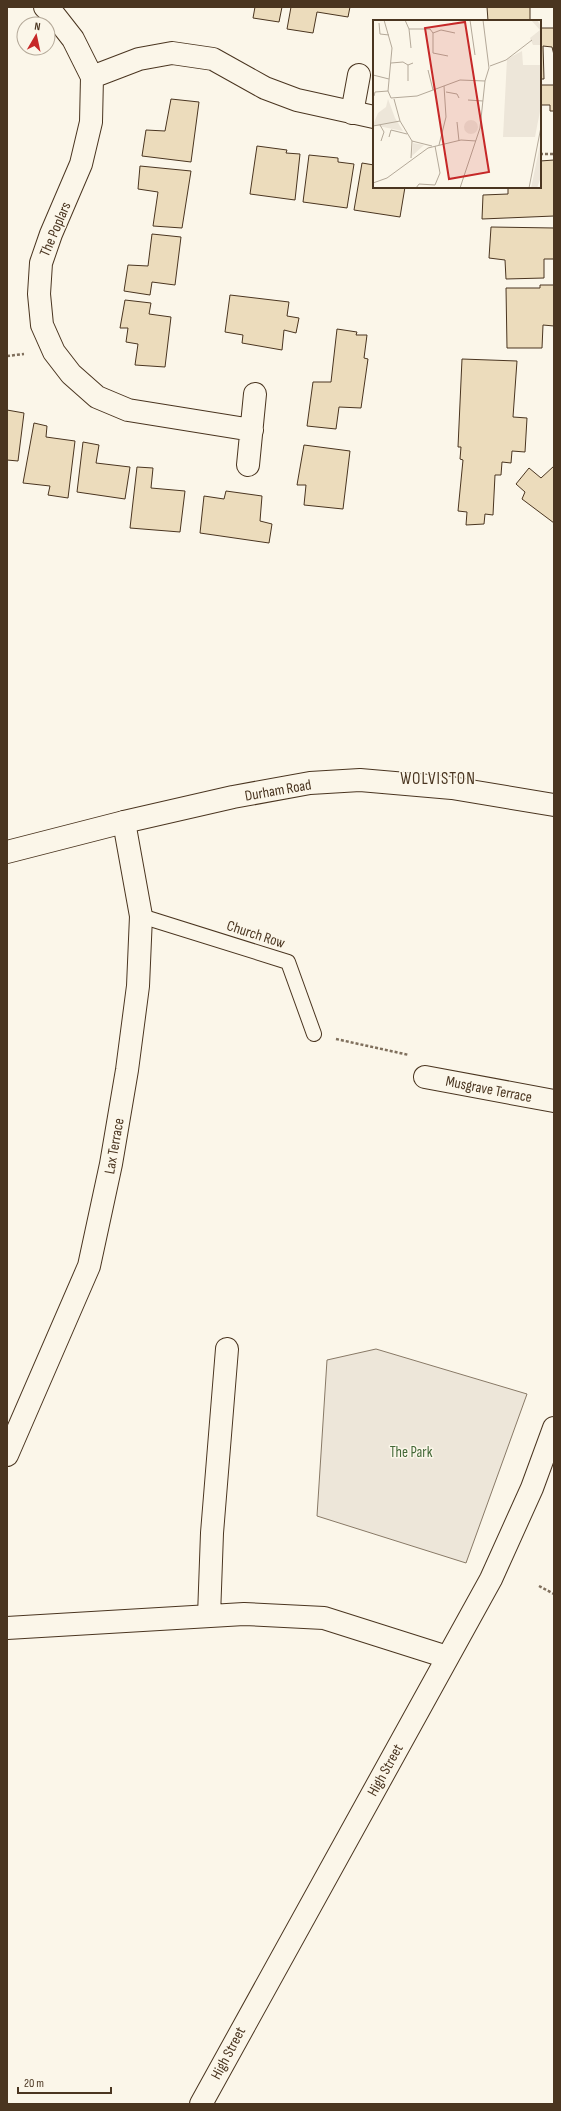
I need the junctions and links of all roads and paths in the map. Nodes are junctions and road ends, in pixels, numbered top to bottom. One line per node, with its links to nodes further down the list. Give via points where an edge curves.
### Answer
1 (45, 7): 3 (street, The Poplars, via 73,38)
2 (359, 75): 4 (street)
3 (92, 77): 4 (street, via 139,59 172,53 213,59 265,88 297,100); 9 (street, The Poplars, via 91,122 81,164 41,263 39,294 42,325 54,352 71,374 97,397 128,410)
4 (352, 113): 5 (street)
5 (373, 117)
6 (541, 154): 7 (path)
7 (554, 154)
8 (255, 394): 9 (street)
9 (252, 430): 10 (street)
10 (248, 465)
11 (554, 805): 12 (street, Durham Road, via 452,788 360,780 310,783 233,797)
12 (124, 822): 13 (street, Durham Road); 14 (street, Lax Terrace)
13 (7, 852)
14 (141, 916): 15 (lane, Church Row, via 288,962); 20 (street, Lax Terrace, via 138,986 127,1070 112,1164 89,1266)
15 (314, 1034): 16 (path, via 428,1059)
16 (425, 1077): 17 (street, Musgrave Terrace)
17 (554, 1101)
18 (228, 1349): 23 (street, via 212,1533)
19 (554, 1428): 25 (street, High Street, via 532,1488 491,1579)
20 (7, 1455)
21 (539, 1586): 22 (path)
22 (554, 1594)
23 (209, 1616): 24 (street); 25 (street, via 244,1614 324,1618)
24 (7, 1628)
25 (447, 1657): 26 (street, High Street)
26 (201, 2104)

